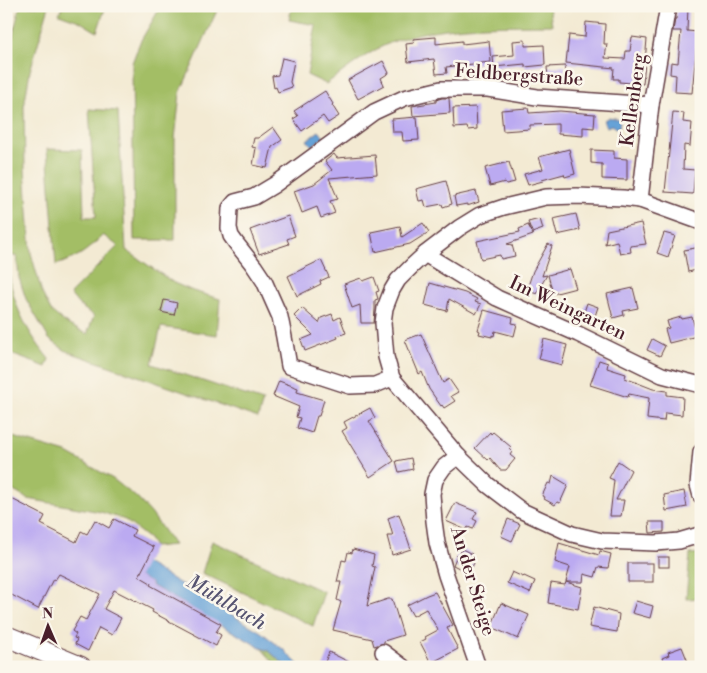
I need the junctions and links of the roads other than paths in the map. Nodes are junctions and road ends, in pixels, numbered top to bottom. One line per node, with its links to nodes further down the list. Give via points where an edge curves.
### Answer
1 (668, 6): 2 (street, Kellenberg)
2 (651, 106): 3 (street, Kellenberg); 6 (street, Feldbergstraße, via 537,97 488,89 441,89 404,98 374,112 274,185 254,197 235,202 230,208 231,236 254,266 272,299 280,317 289,366 350,386 375,385)
3 (640, 200): 4 (street); 5 (street, via 546,197 504,207 480,215)
4 (701, 222)
5 (425, 254): 6 (street, via 398,280 385,308 384,342); 7 (street, Im Weingarten, via 497,298 662,375)
6 (392, 378): 9 (street)
7 (701, 385)
8 (701, 452): 10 (street, via 698,485)
9 (458, 456): 11 (street, via 522,511 572,534 602,541 656,543 679,541); 16 (street, An der Steige, via 435,480 432,494 434,521 446,575)
10 (701, 496)
11 (701, 534)
12 (6, 636): 14 (main road)
13 (383, 652): 15 (street)
14 (81, 667)
15 (403, 667)
16 (478, 667)

